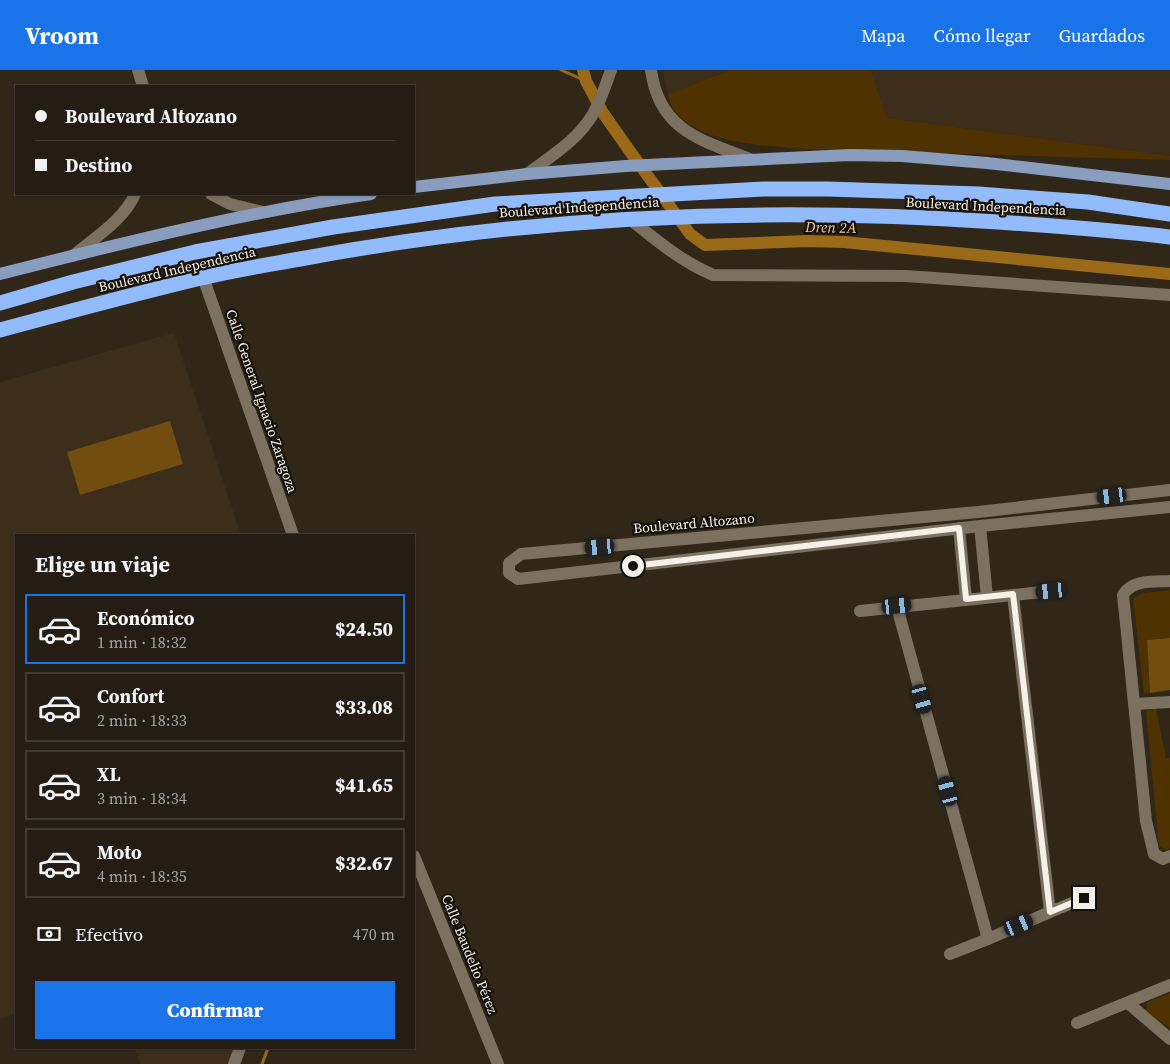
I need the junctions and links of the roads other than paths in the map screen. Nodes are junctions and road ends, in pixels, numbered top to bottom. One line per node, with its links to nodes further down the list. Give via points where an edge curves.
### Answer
1 (138, 70): 4 (street)
2 (611, 70): 6 (street, via 594,112 584,127 565,146)
3 (651, 70): 5 (street, via 659,102 678,127)
4 (143, 85)
5 (750, 159): 6 (main road); 7 (main road, via 902,156)
6 (527, 174): 8 (main road)
7 (1170, 184)
8 (415, 187)
9 (134, 195): 16 (street, via 117,219)
10 (213, 195): 12 (street, via 230,204)
11 (364, 195): 12 (main road)
12 (265, 213): 16 (main road)
13 (1170, 214): 20 (highway, Boulevard Independencia, via 1088,202 978,194 763,188 496,204 316,230 195,252)
14 (630, 219): 15 (highway, Boulevard Independencia, via 694,215 935,218 1100,229); 18 (highway, Boulevard Independencia, via 438,236); 19 (street, via 670,252 713,275 906,276)
15 (1170, 238)
16 (73, 256): 17 (main road)
17 (0, 274)
18 (203, 277): 21 (highway, Boulevard Independencia); 26 (street, Calle General Ignacio Zaragoza)
19 (1170, 295)
20 (0, 303)
21 (0, 330)
22 (1170, 490): 25 (street, Boulevard Altozano, via 978,512 521,554 509,562 509,573 518,579)
23 (1170, 508): 24 (street, Boulevard Altozano)
24 (980, 526): 25 (street, Boulevard Altozano); 30 (street)
25 (959, 528): 31 (street)
26 (293, 534)
27 (1170, 580): 35 (street, via 1135,584 1123,595)
28 (1051, 591): 29 (street)
29 (1013, 594): 30 (street); 39 (street)
30 (988, 597): 31 (street)
31 (966, 599): 32 (street)
32 (897, 606): 33 (street); 40 (street)
33 (860, 611)
34 (1170, 702): 35 (street)
35 (1135, 704): 36 (street, via 1146,821 1154,854 1163,859)
36 (1170, 856)
37 (415, 858): 48 (street, Calle Baudelio Pérez)
38 (1084, 898): 39 (street)
39 (1050, 912): 40 (street)
40 (988, 939): 41 (street)
41 (950, 954)
42 (1170, 985): 43 (street)
43 (1128, 1003): 44 (street); 45 (street)
44 (1078, 1023)
45 (1170, 1039)
46 (240, 1049): 47 (street)
47 (234, 1064)
48 (498, 1064)

